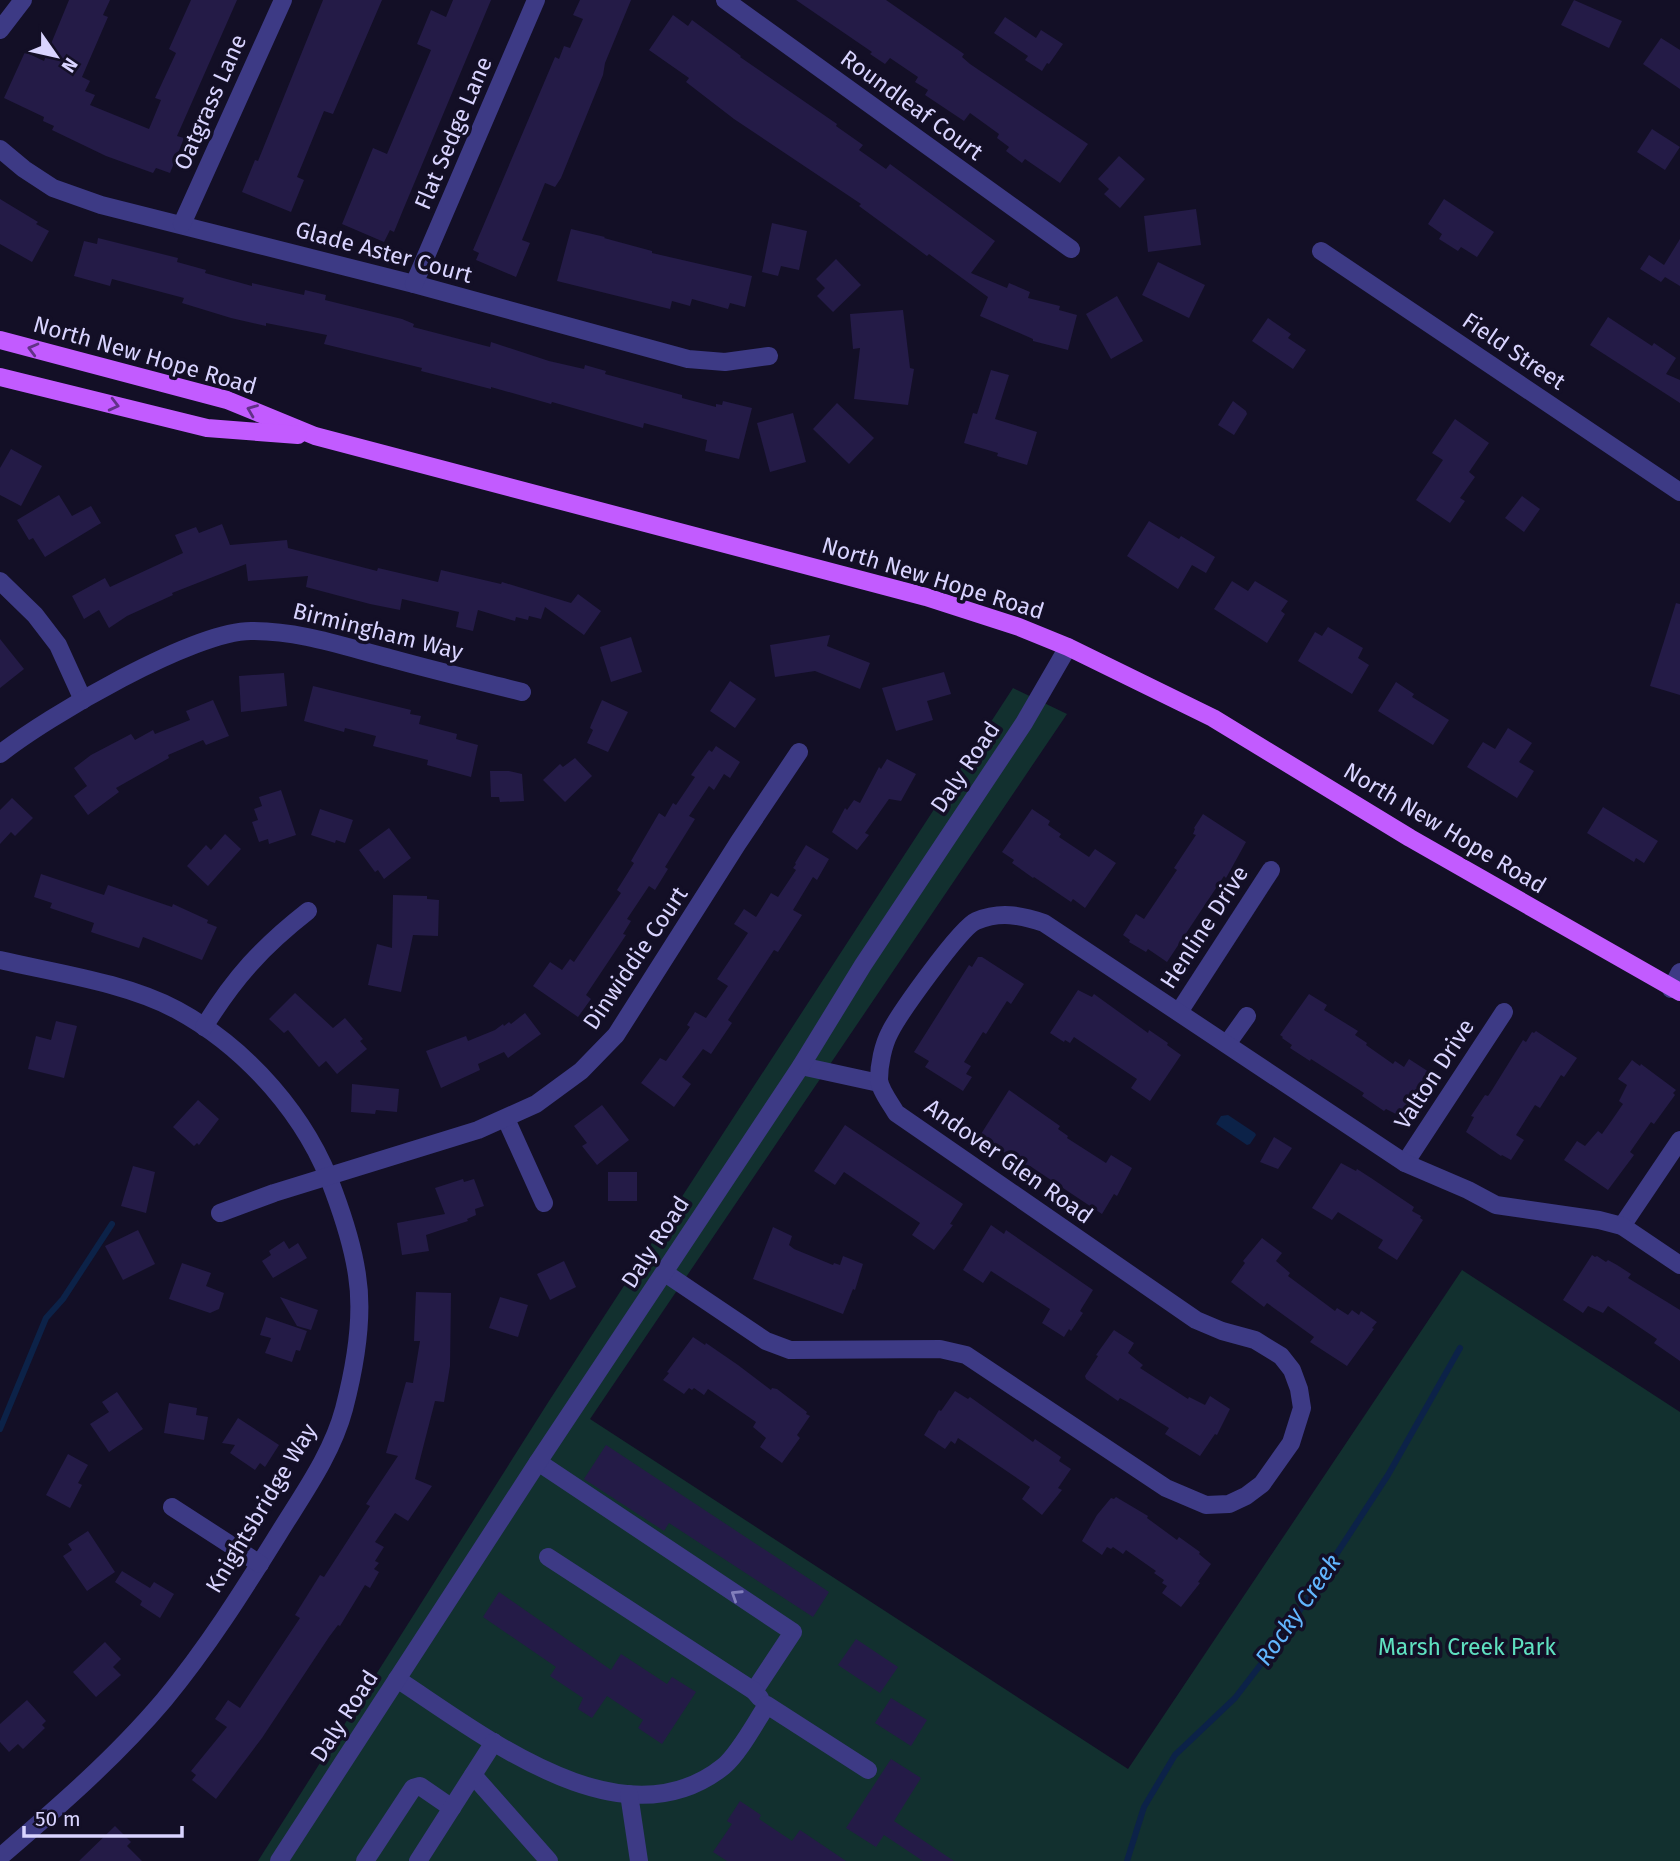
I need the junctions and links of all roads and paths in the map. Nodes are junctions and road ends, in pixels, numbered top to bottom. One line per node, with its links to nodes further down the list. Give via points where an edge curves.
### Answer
1 (23, 0): 5 (street)
2 (283, 0): 7 (street, Oatgrass Lane)
3 (536, 0): 10 (street, Flat Sedge Lane)
4 (725, 0): 8 (street, Roundleaf Court)
5 (0, 30)
6 (0, 149): 7 (street, Glade Aster Court, via 53,188)
7 (182, 224): 10 (street, Glade Aster Court)
8 (1071, 249)
9 (1321, 251): 15 (street, Field Street)
10 (414, 284): 12 (street, Glade Aster Court, via 688,359 725,362)
11 (0, 340): 14 (main road, North New Hope Road, one-way to 11, via 227,400)
12 (769, 355)
13 (0, 377): 14 (main road, North New Hope Road, one-way to 14, via 207,428)
14 (315, 436): 17 (main road, North New Hope Road, via 926,597)
15 (1680, 492)
16 (0, 581): 19 (street, via 58,645)
17 (1068, 647): 26 (main road, North New Hope Road, via 1213,718); 32 (street, Daly Road, via 1024,723)
18 (522, 692): 19 (street, Birmingham Way, via 324,639 249,631 172,654)
19 (83, 700): 21 (street, Birmingham Way)
20 (799, 751): 34 (street, Dinwiddie Court, via 617,1035 581,1072)
21 (0, 754)
22 (1271, 870): 27 (street, Henline Drive)
23 (308, 911): 30 (street, via 243,970)
24 (0, 960): 30 (street, Knightsbridge Way, via 131,992 176,1009)
25 (1680, 972): 26 (street)
26 (1677, 993)
27 (1179, 1012): 31 (street); 33 (street, via 1044,923 1000,914 974,922 957,937 890,1032 881,1057)
28 (1503, 1012): 36 (street, Valton Drive)
29 (1247, 1016): 31 (street)
30 (204, 1027): 37 (street, Knightsbridge Way, via 259,1072 313,1145)
31 (1227, 1044): 36 (street)
32 (801, 1066): 33 (street); 42 (street, Daly Road)
33 (879, 1083): 42 (street, Andover Glen Road, via 896,1113 1196,1320 1255,1340 1281,1356 1292,1370 1302,1408 1291,1443 1262,1483 1229,1504 1195,1501 1166,1488 966,1355 940,1349 790,1350 766,1340)
34 (506, 1119): 37 (street, Dinwiddie Court); 38 (street)
35 (1680, 1140): 40 (street)
36 (1405, 1163): 40 (street, via 1496,1205)
37 (329, 1177): 39 (street, Dinwiddie Court); 46 (street, Knightsbridge Way, via 358,1276 353,1370 331,1445)
38 (544, 1203)
39 (220, 1213)
40 (1622, 1226): 41 (street)
41 (1680, 1265)
42 (665, 1273): 43 (street, Daly Road)
43 (538, 1462): 47 (street, Daly Road); 48 (street, one-way to 43, via 793,1632)
44 (172, 1507): 46 (street)
45 (548, 1557): 48 (street)
46 (260, 1564): 55 (street, Knightsbridge Way, via 162,1702 124,1744)
47 (397, 1679): 50 (street); 56 (street, Daly Road)
48 (754, 1691): 49 (street)
49 (767, 1705): 51 (street); 53 (street, via 726,1764 698,1784 649,1797)
50 (494, 1742): 52 (street); 53 (street, via 555,1774 602,1791)
51 (868, 1770)
52 (473, 1775): 54 (street); 59 (street)
53 (629, 1794): 60 (street)
54 (452, 1808): 57 (street, via 420,1786 413,1788); 58 (street)
55 (0, 1857)
56 (279, 1861)
57 (365, 1861)
58 (418, 1861)
59 (549, 1861)
60 (639, 1861)

